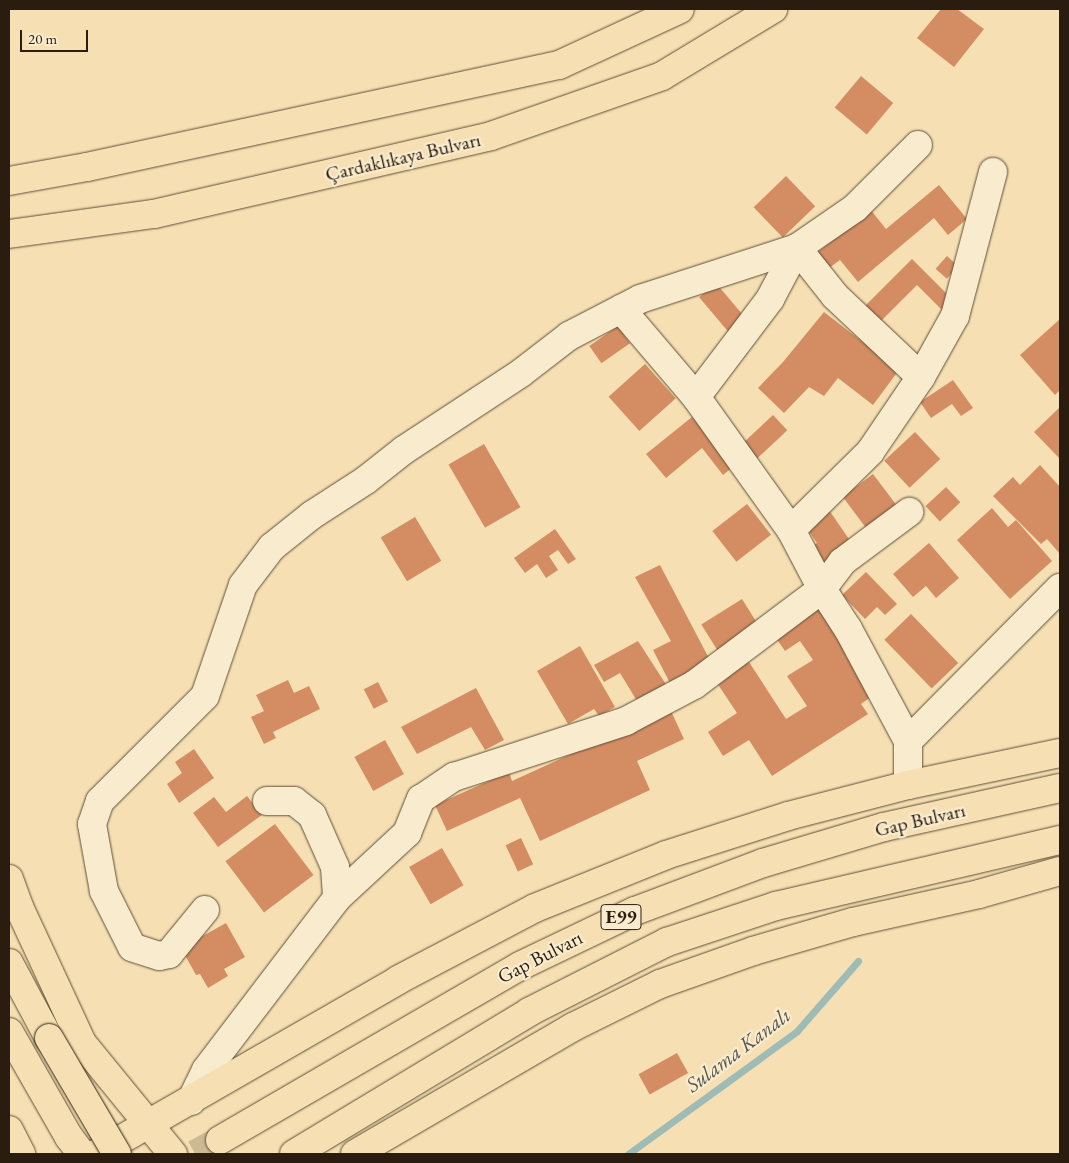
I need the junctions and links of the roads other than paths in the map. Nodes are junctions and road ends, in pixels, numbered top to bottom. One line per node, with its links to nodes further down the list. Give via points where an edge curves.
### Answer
1 (680, 9): 5 (main road, via 559,65)
2 (773, 9): 6 (main road, Çardaklıkaya Bulvarı, via 662,76 491,136 154,214)
3 (918, 145): 7 (street, via 855,208)
4 (994, 172): 9 (street, via 955,316)
5 (9, 181)
6 (9, 234)
7 (798, 248): 8 (street, via 713,274); 9 (street, via 835,296); 10 (street, via 770,300)
8 (621, 309): 10 (street); 24 (street, via 569,336 521,373 312,514 272,547 243,585 205,696 100,800 92,824 104,891 132,947 158,956 169,954)
9 (921, 377): 12 (street, via 870,452)
10 (696, 397): 12 (street)
11 (909, 512): 14 (street, via 842,562)
12 (791, 530): 14 (street)
13 (1060, 588): 15 (street)
14 (822, 589): 15 (street, via 848,629); 23 (street, via 694,685 626,721 454,777 421,799 408,833)
15 (908, 741): 17 (street)
16 (1060, 754): 17 (main road)
17 (908, 785): 27 (main road, via 788,816 666,855 536,908 398,980)
18 (1060, 788): 30 (main road, Gap Bulvarı / E99, via 884,827 763,863 635,911 520,966)
19 (267, 801): 23 (street, via 294,801 312,815 334,867)
20 (1060, 840): 36 (main road, E99, via 776,906 667,942 530,1012)
21 (1060, 871): 37 (main road, via 979,894 853,922 753,951 660,984 573,1027)
22 (9, 879): 28 (main road, via 82,1043)
23 (337, 898): 27 (street, via 206,1070)
24 (205, 910)
25 (9, 963): 34 (main road, bridge)
26 (9, 1032): 32 (main road)
27 (191, 1101): 28 (main road)
28 (148, 1124): 33 (main road); 35 (main road)
29 (9, 1130): 31 (main road)
30 (220, 1140)
31 (21, 1154)
32 (82, 1154)
33 (96, 1154)
34 (117, 1154)
35 (173, 1154)
36 (294, 1154)
37 (356, 1154)

